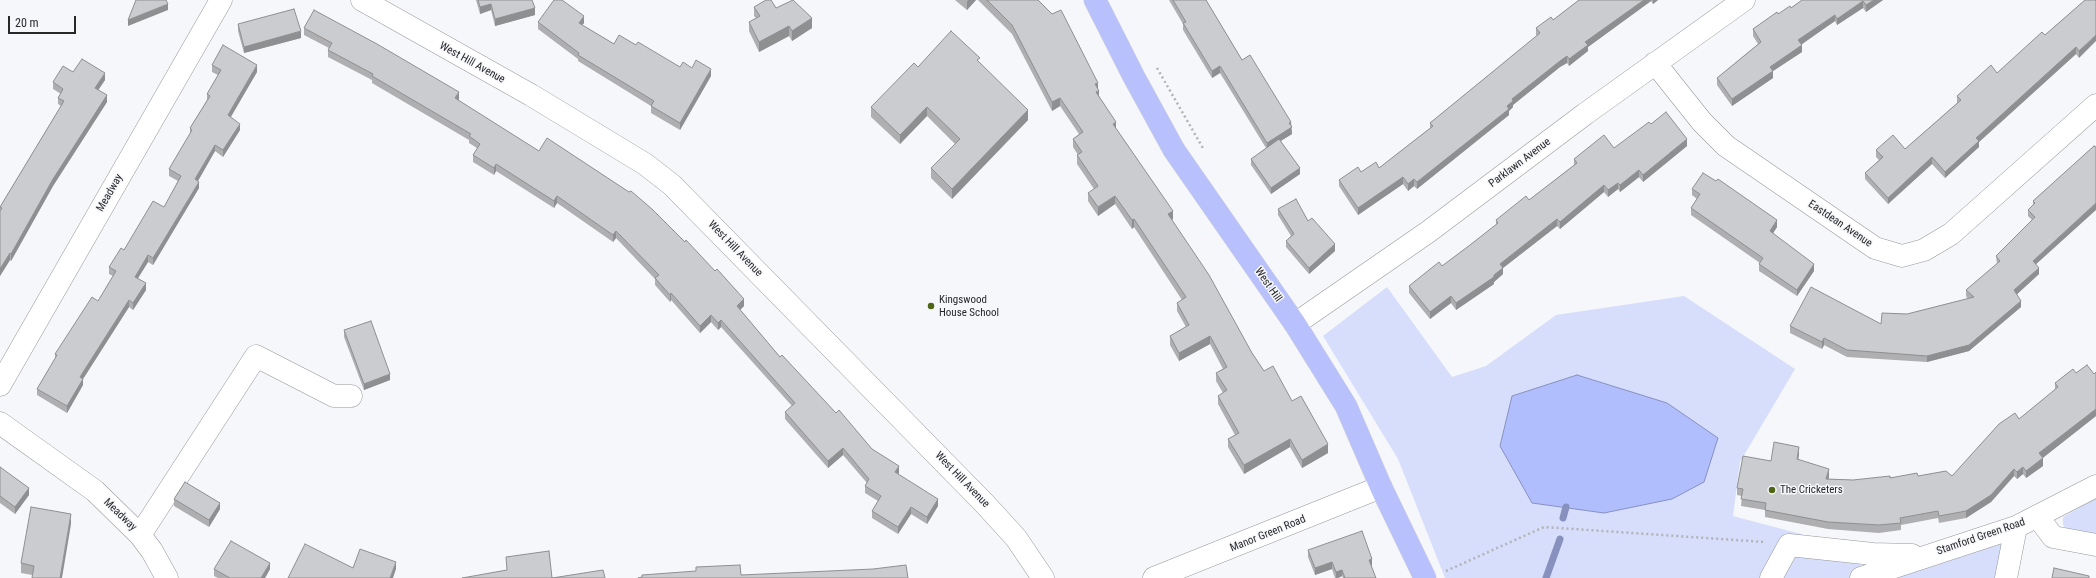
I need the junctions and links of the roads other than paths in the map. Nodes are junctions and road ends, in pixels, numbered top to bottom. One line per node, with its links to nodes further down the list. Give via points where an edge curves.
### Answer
1 (221, 0): 8 (street, Meadway)
2 (362, 0): 21 (street, West Hill Avenue, via 531,95 645,164 672,185 985,504 1016,538)
3 (1095, 0): 7 (main road, West Hill, via 1174,150)
4 (1744, 0): 5 (street, Parklawn Avenue)
5 (1655, 64): 6 (street, Eastdean Avenue, via 1702,122 1726,146 1876,248 1902,256 1924,250 1951,234); 7 (street, Parklawn Avenue, via 1428,232)
6 (2096, 105)
7 (1295, 324): 12 (main road, West Hill, via 1346,406)
8 (0, 385)
9 (351, 396): 15 (street, via 334,396 256,356)
10 (0, 423): 15 (street, Meadway, via 94,491)
11 (2096, 486): 13 (street, Stamford Green Road)
12 (1381, 488): 18 (main road, West Hill); 22 (street, Manor Green Road)
13 (2037, 516): 14 (street, Stamford Green Road); 16 (street, via 2053,537)
14 (2016, 527): 17 (street, Stamford Green Road); 24 (street)
15 (140, 535): 20 (street, Meadway)
16 (2096, 545)
17 (1928, 556): 19 (street, Stamford Green Road); 23 (street, via 1873,554 1789,545)
18 (1432, 576)
19 (1864, 577)
20 (167, 578)
21 (1043, 578)
22 (1154, 578)
23 (1771, 578)
24 (2006, 578)

